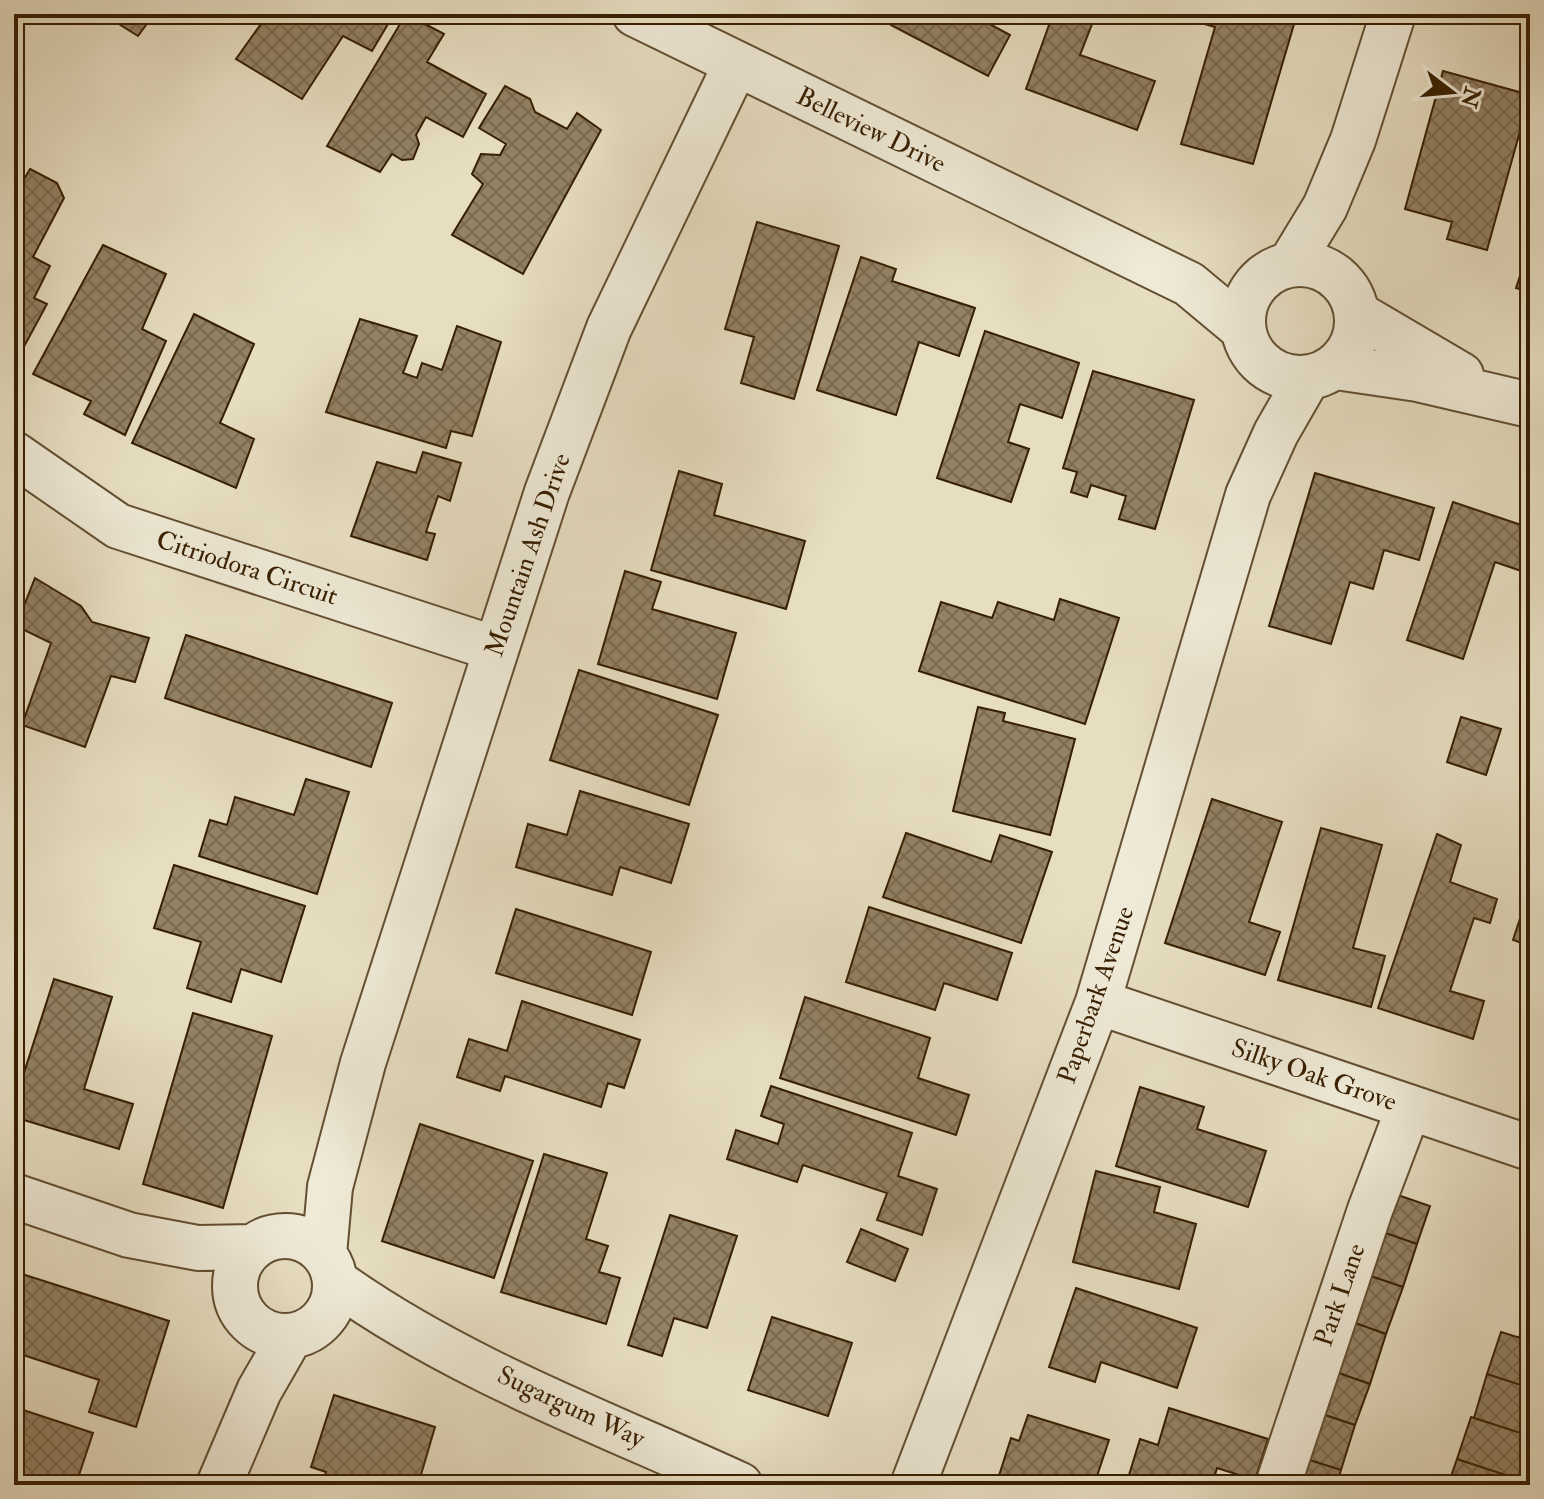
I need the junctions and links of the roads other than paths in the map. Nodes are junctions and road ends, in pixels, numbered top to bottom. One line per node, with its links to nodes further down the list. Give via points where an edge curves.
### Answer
1 (635, 14): 3 (street, Belleview Drive)
2 (1393, 14): 4 (street)
3 (736, 64): 5 (street, Belleview Drive); 13 (street, Mountain Ash Drive, via 609,328 547,492)
4 (1353, 140): 6 (street, via 1325,207); 7 (street, via 1342,216)
5 (1107, 246): 6 (street, Belleview Drive, via 1200,272); 8 (street, Belleview Drive, via 1189,284)
6 (1278, 269): 7 (street, via 1306,263 1331,271); 8 (street, via 1249,293 1243,313)
7 (1351, 298): 9 (street, via 1358,329 1347,356); 10 (street, via 1428,359)
8 (1251, 346): 9 (street, via 1293,379); 12 (street, Paperbark Avenue, via 1262,398)
9 (1321, 373): 10 (street); 12 (street, Paperbark Avenue, via 1276,433)
10 (1518, 402)
11 (14, 454): 13 (street, Citriodora Circuit, via 118,526)
12 (1248, 495): 14 (street, Paperbark Avenue)
13 (496, 649): 15 (street, Mountain Ash Drive)
14 (1098, 1002): 16 (street, Silky Oak Grove); 27 (street, Paperbark Avenue)
15 (363, 1063): 20 (street, Mountain Ash Drive, via 315,1177); 21 (street, Mountain Ash Drive, via 330,1187)
16 (1409, 1107): 17 (street, Silky Oak Grove); 28 (street, Park Lane)
17 (1530, 1148)
18 (14, 1196): 19 (street)
19 (129, 1235): 20 (street, via 198,1248); 22 (street, via 192,1268)
20 (269, 1241): 21 (street, via 303,1239); 22 (street, via 244,1255 235,1278)
21 (329, 1267): 23 (street, via 331,1306); 24 (street, Sugargum Way, via 379,1313)
22 (242, 1311): 23 (street, via 267,1334); 25 (street, via 241,1384)
23 (304, 1330): 24 (street, Sugargum Way, via 375,1328); 25 (street, via 259,1391)
24 (445, 1349): 26 (street, Sugargum Way)
25 (219, 1484)
26 (740, 1485)
27 (913, 1485)
28 (1278, 1485)

